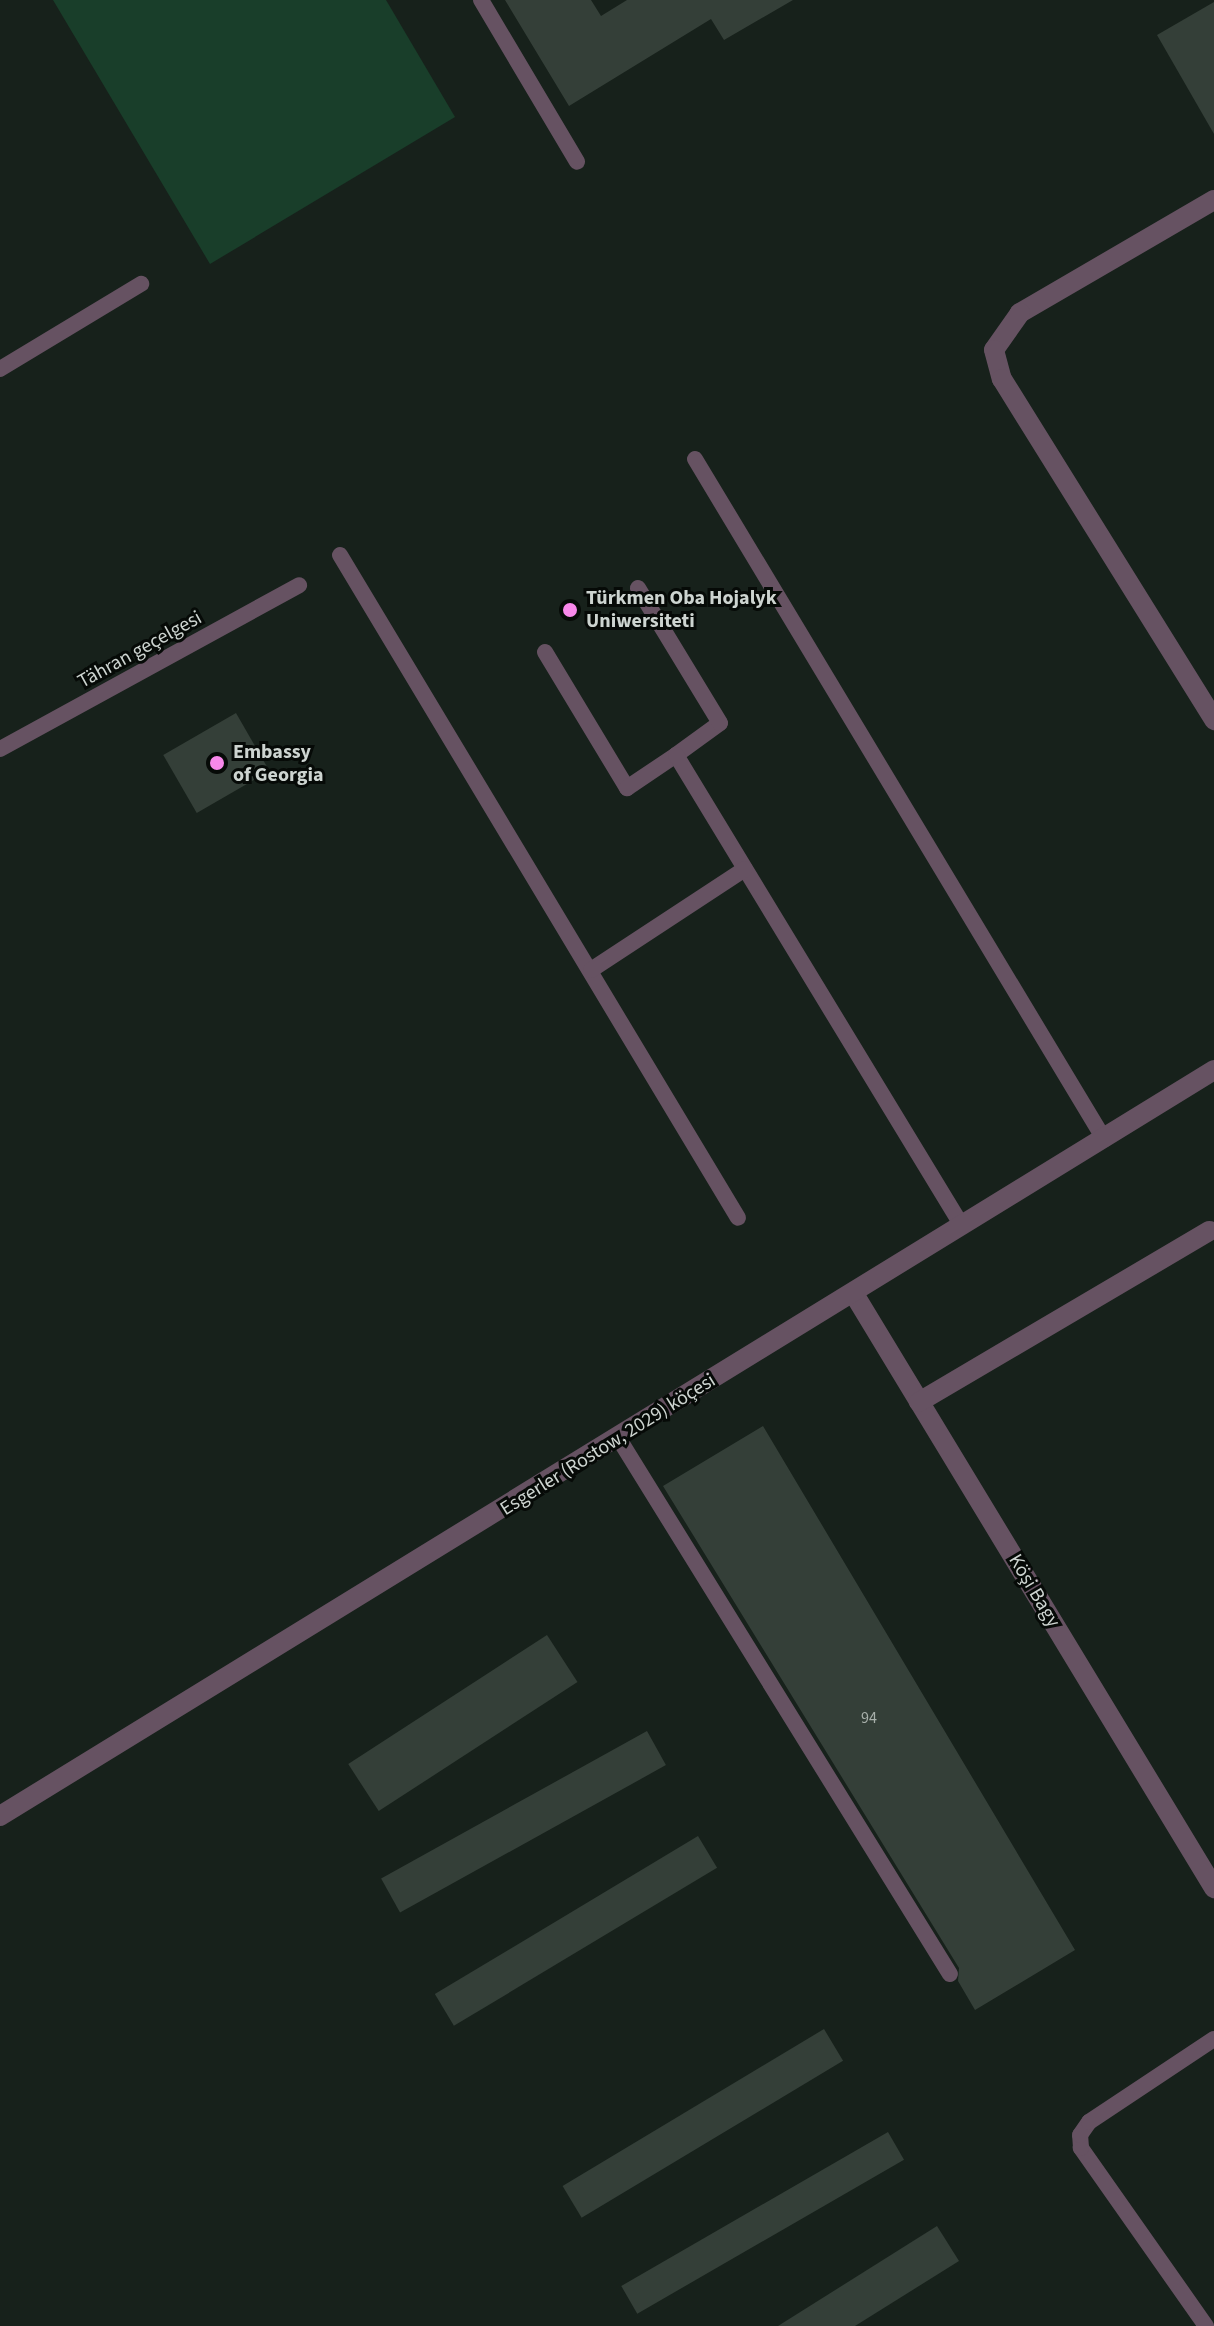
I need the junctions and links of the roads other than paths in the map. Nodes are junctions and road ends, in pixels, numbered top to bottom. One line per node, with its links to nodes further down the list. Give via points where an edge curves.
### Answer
1 (481, 0): 2 (lane)
2 (577, 162)
3 (1214, 200): 11 (street, via 1020,313 994,350 1002,379)
4 (141, 284): 5 (lane)
5 (0, 369)
6 (695, 459): 17 (lane)
7 (340, 555): 15 (lane)
8 (299, 585): 12 (lane, Tähran geçelgesi)
9 (638, 588): 13 (lane, via 720,723)
10 (545, 652): 13 (lane, via 627,788)
11 (1214, 720)
12 (0, 749)
13 (676, 755): 14 (lane)
14 (745, 869): 15 (lane); 19 (lane)
15 (591, 970): 18 (lane)
16 (1214, 1070): 17 (street, Esgerler (Rostow, 2029) köçesi)
17 (1104, 1139): 19 (street, Esgerler (Rostow, 2029) köçesi)
18 (738, 1218)
19 (962, 1226): 21 (street, Esgerler (Rostow, 2029) köçesi)
20 (1209, 1231): 22 (street)
21 (854, 1294): 22 (street, Köşi Bagy); 23 (street, Esgerler (Rostow, 2029) köçesi)
22 (919, 1402): 25 (street, Köşi Bagy)
23 (619, 1439): 24 (street, Esgerler (Rostow, 2029) köçesi); 26 (lane)
24 (0, 1816)
25 (1214, 1888)
26 (950, 1974)
27 (1214, 2039): 28 (lane, via 1089,2122 1080,2135 1081,2148)
28 (1206, 2326)

